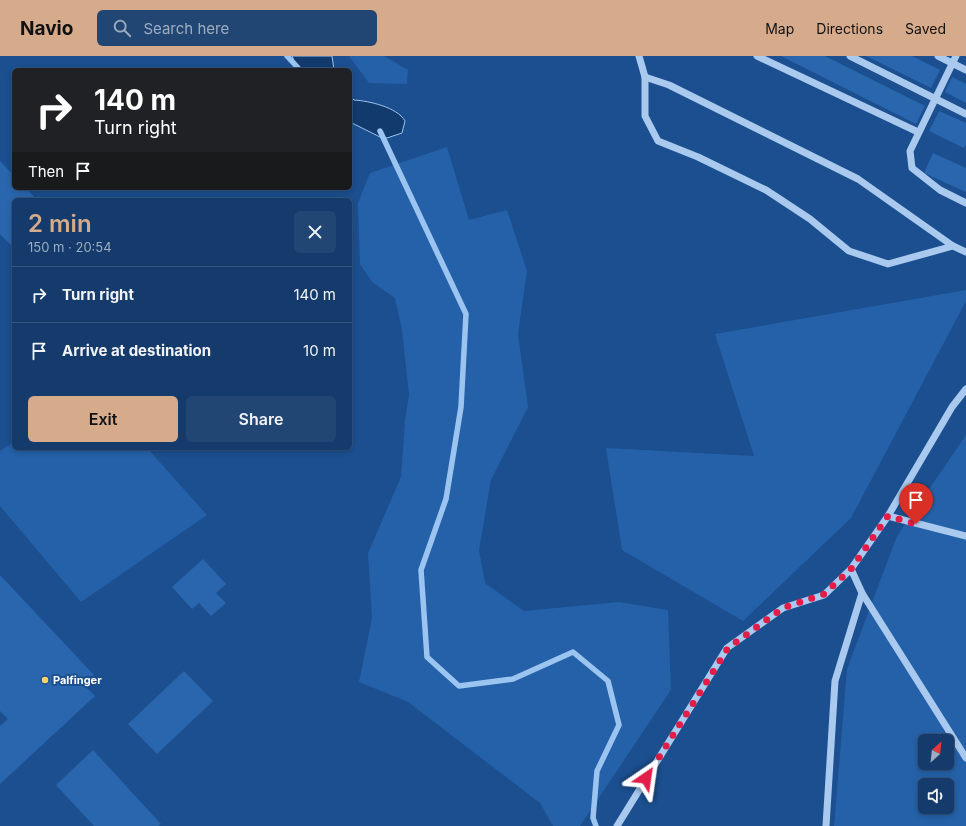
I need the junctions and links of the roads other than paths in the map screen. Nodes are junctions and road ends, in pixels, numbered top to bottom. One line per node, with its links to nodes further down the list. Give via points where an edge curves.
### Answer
1 (639, 56): 8 (street)
2 (757, 56): 11 (street)
3 (850, 56): 9 (street)
4 (938, 56): 6 (street)
5 (956, 56): 6 (street)
6 (952, 63): 7 (street); 9 (street)
7 (966, 70)
8 (644, 77): 13 (street, via 669,85 858,179); 13 (street, via 645,116 658,141 766,190 849,251 888,264)
9 (935, 98): 10 (street); 11 (street)
10 (966, 114)
11 (918, 132): 12 (street, via 910,151 912,168 940,190)
12 (966, 203)
13 (953, 246): 14 (street)
14 (966, 252)
15 (966, 389): 16 (street, via 952,407)
16 (888, 516): 17 (street); 18 (street)
17 (966, 536)
18 (851, 569): 19 (street); 21 (street, via 824,594 783,608 728,648)
19 (862, 593): 20 (street); 22 (street, via 835,681)
20 (966, 758)
21 (617, 826)
22 (826, 826)

